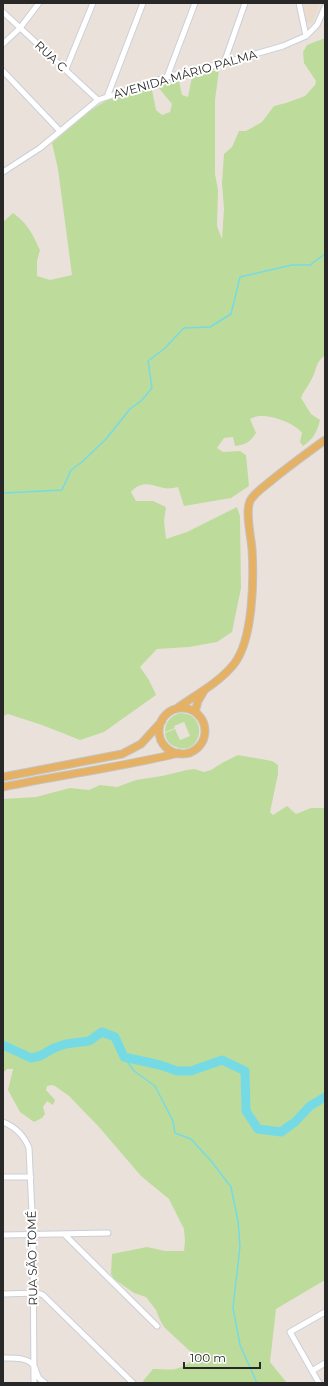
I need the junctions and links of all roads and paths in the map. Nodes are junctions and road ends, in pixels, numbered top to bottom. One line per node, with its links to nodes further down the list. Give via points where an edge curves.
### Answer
1 (39, 3): 9 (street)
2 (93, 3): 13 (street)
3 (143, 3): 16 (street)
4 (195, 3): 15 (street)
5 (245, 3): 12 (street)
6 (299, 3): 10 (street)
7 (325, 7): 10 (street, AVENIDA MÁRIO PALMA, via 317,25)
8 (3, 12): 9 (street, RUA C)
9 (20, 28): 11 (street); 13 (street, RUA C)
10 (306, 36): 12 (street, AVENIDA MÁRIO PALMA)
11 (3, 44)
12 (224, 63): 15 (street, AVENIDA MÁRIO PALMA)
13 (66, 70): 17 (street, RUA C)
14 (3, 71): 18 (street)
15 (167, 77): 16 (street, AVENIDA MÁRIO PALMA)
16 (107, 96): 17 (street, AVENIDA MÁRIO PALMA)
17 (98, 100): 18 (street, AVENIDA MÁRIO PALMA)
18 (60, 131): 19 (street, AVENIDA MÁRIO PALMA, via 40,148)
19 (3, 172)
20 (325, 440): 21 (main road, via 250,499 248,506 252,584 247,634 242,651 233,665)
21 (206, 688): 22 (main road); 23 (main road)
22 (176, 709): 23 (main road); 24 (main road, via 168,713)
23 (195, 712): 25 (main road, via 204,723 204,738 195,750 185,754)
24 (162, 721): 25 (main road, via 162,742 169,750); 26 (main road, via 141,744 122,754)
25 (179, 753): 27 (main road)
26 (3, 777)
27 (3, 787)
28 (3, 1122): 30 (street, RUA SÃO TOMÉ, via 13,1127 26,1141)
29 (3, 1177): 30 (street)
30 (31, 1178): 33 (street, RUA SÃO TOMÉ)
31 (108, 1234): 34 (street)
32 (3, 1235): 33 (street)
33 (33, 1235): 34 (street); 36 (street, RUA SÃO TOMÉ)
34 (64, 1235): 38 (street)
35 (3, 1294): 36 (street)
36 (32, 1294): 41 (street, RUA SÃO TOMÉ); 45 (street, via 44,1295)
37 (325, 1312): 42 (street, via 290,1332)
38 (157, 1326)
39 (3, 1358): 41 (street, via 24,1359)
40 (325, 1363): 42 (street)
41 (33, 1365): 43 (street, RUA SÃO TOMÉ); 44 (street, via 38,1377)
42 (312, 1371): 46 (street)
43 (34, 1383)
44 (45, 1383)
45 (133, 1383)
46 (319, 1383)

